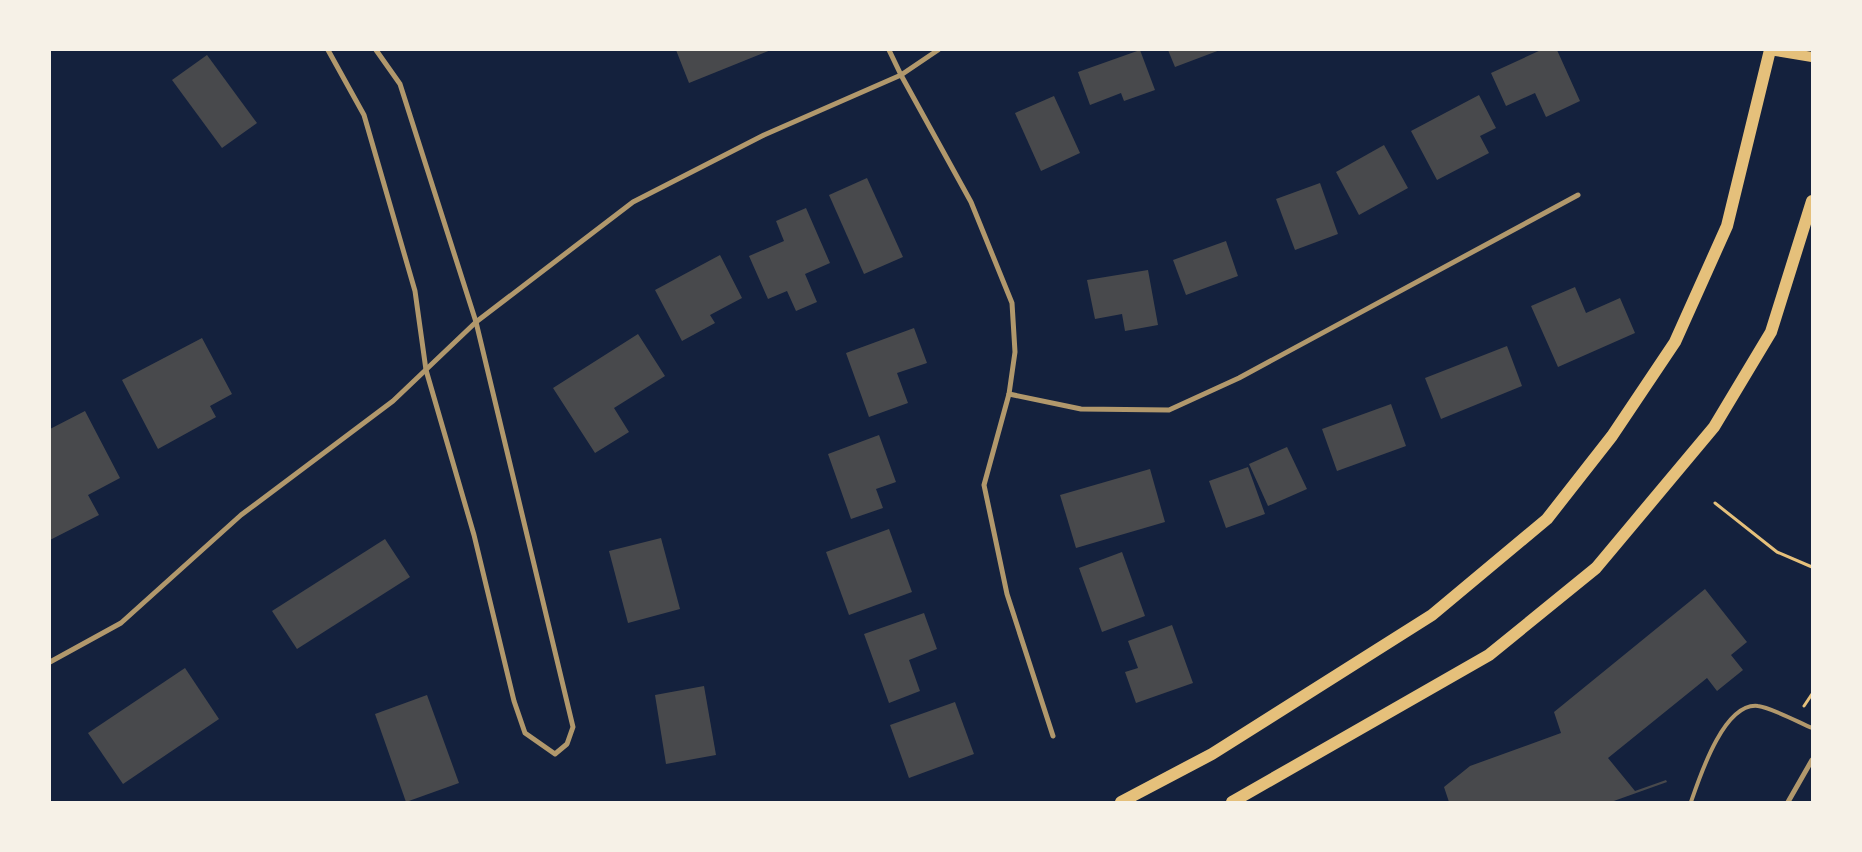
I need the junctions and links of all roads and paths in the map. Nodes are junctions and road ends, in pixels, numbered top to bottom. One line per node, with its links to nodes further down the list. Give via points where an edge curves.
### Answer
1 (328, 50): 11 (street, via 364,114 415,291)
2 (376, 50): 10 (street, via 400,84)
3 (889, 50): 7 (street)
4 (938, 50): 7 (street)
5 (1770, 50): 6 (main road); 19 (main road, via 1727,226 1675,342 1612,436 1547,519 1432,615 1212,754)
6 (1812, 57)
7 (901, 75): 10 (street, via 764,135 633,202); 12 (street, via 971,202 1012,303 1015,352)
8 (1578, 195): 12 (street, via 1239,378 1169,410 1081,409)
9 (1812, 201): 20 (main road, via 1771,332 1762,348 1714,427 1596,568 1489,655)
10 (476, 322): 11 (street); 11 (street, via 573,727 567,744 555,754 525,733 474,535)
11 (426, 370): 15 (street, via 394,401 241,515 121,623)
12 (1009, 394): 17 (street, via 984,485 1007,594)
13 (1716, 503): 14 (path, via 1777,552)
14 (1812, 567)
15 (50, 662)
16 (1812, 728): 21 (lane, via 1758,706 1742,710 1729,720 1713,748)
17 (1053, 736)
18 (1812, 760): 22 (street)
19 (1121, 802)
20 (1232, 802)
21 (1691, 802)
22 (1788, 802)

